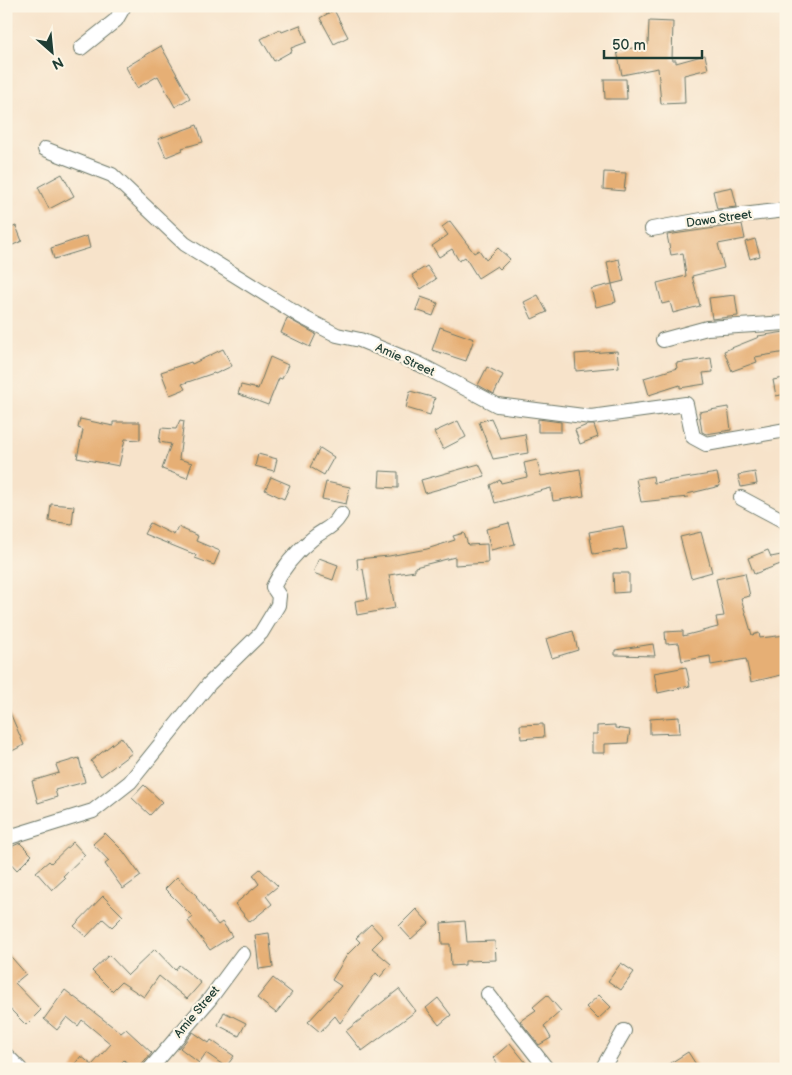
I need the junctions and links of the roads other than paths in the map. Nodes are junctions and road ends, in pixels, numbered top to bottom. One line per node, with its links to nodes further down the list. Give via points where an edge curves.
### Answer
1 (124, 6): 2 (street, via 116,20)
2 (82, 48)
3 (45, 149): 8 (street, Amie Street, via 112,175 185,244 302,317 337,335 360,340 420,364 497,405 591,417 686,404 693,437 706,444)
4 (786, 210): 5 (street, Dawa Street)
5 (652, 229)
6 (786, 322): 7 (street, via 707,328)
7 (664, 340)
8 (786, 430)
9 (741, 498): 11 (street)
10 (341, 514): 12 (street, via 333,526 312,538 283,567 273,587 278,596 278,606 261,634 209,684 130,782 93,811)
11 (786, 522)
12 (6, 838)
13 (243, 954): 18 (street, Amie Street)
14 (488, 994): 19 (street)
15 (624, 1031): 20 (street)
16 (6, 1055): 17 (street)
17 (20, 1069)
18 (150, 1069)
19 (547, 1069)
20 (602, 1069)

